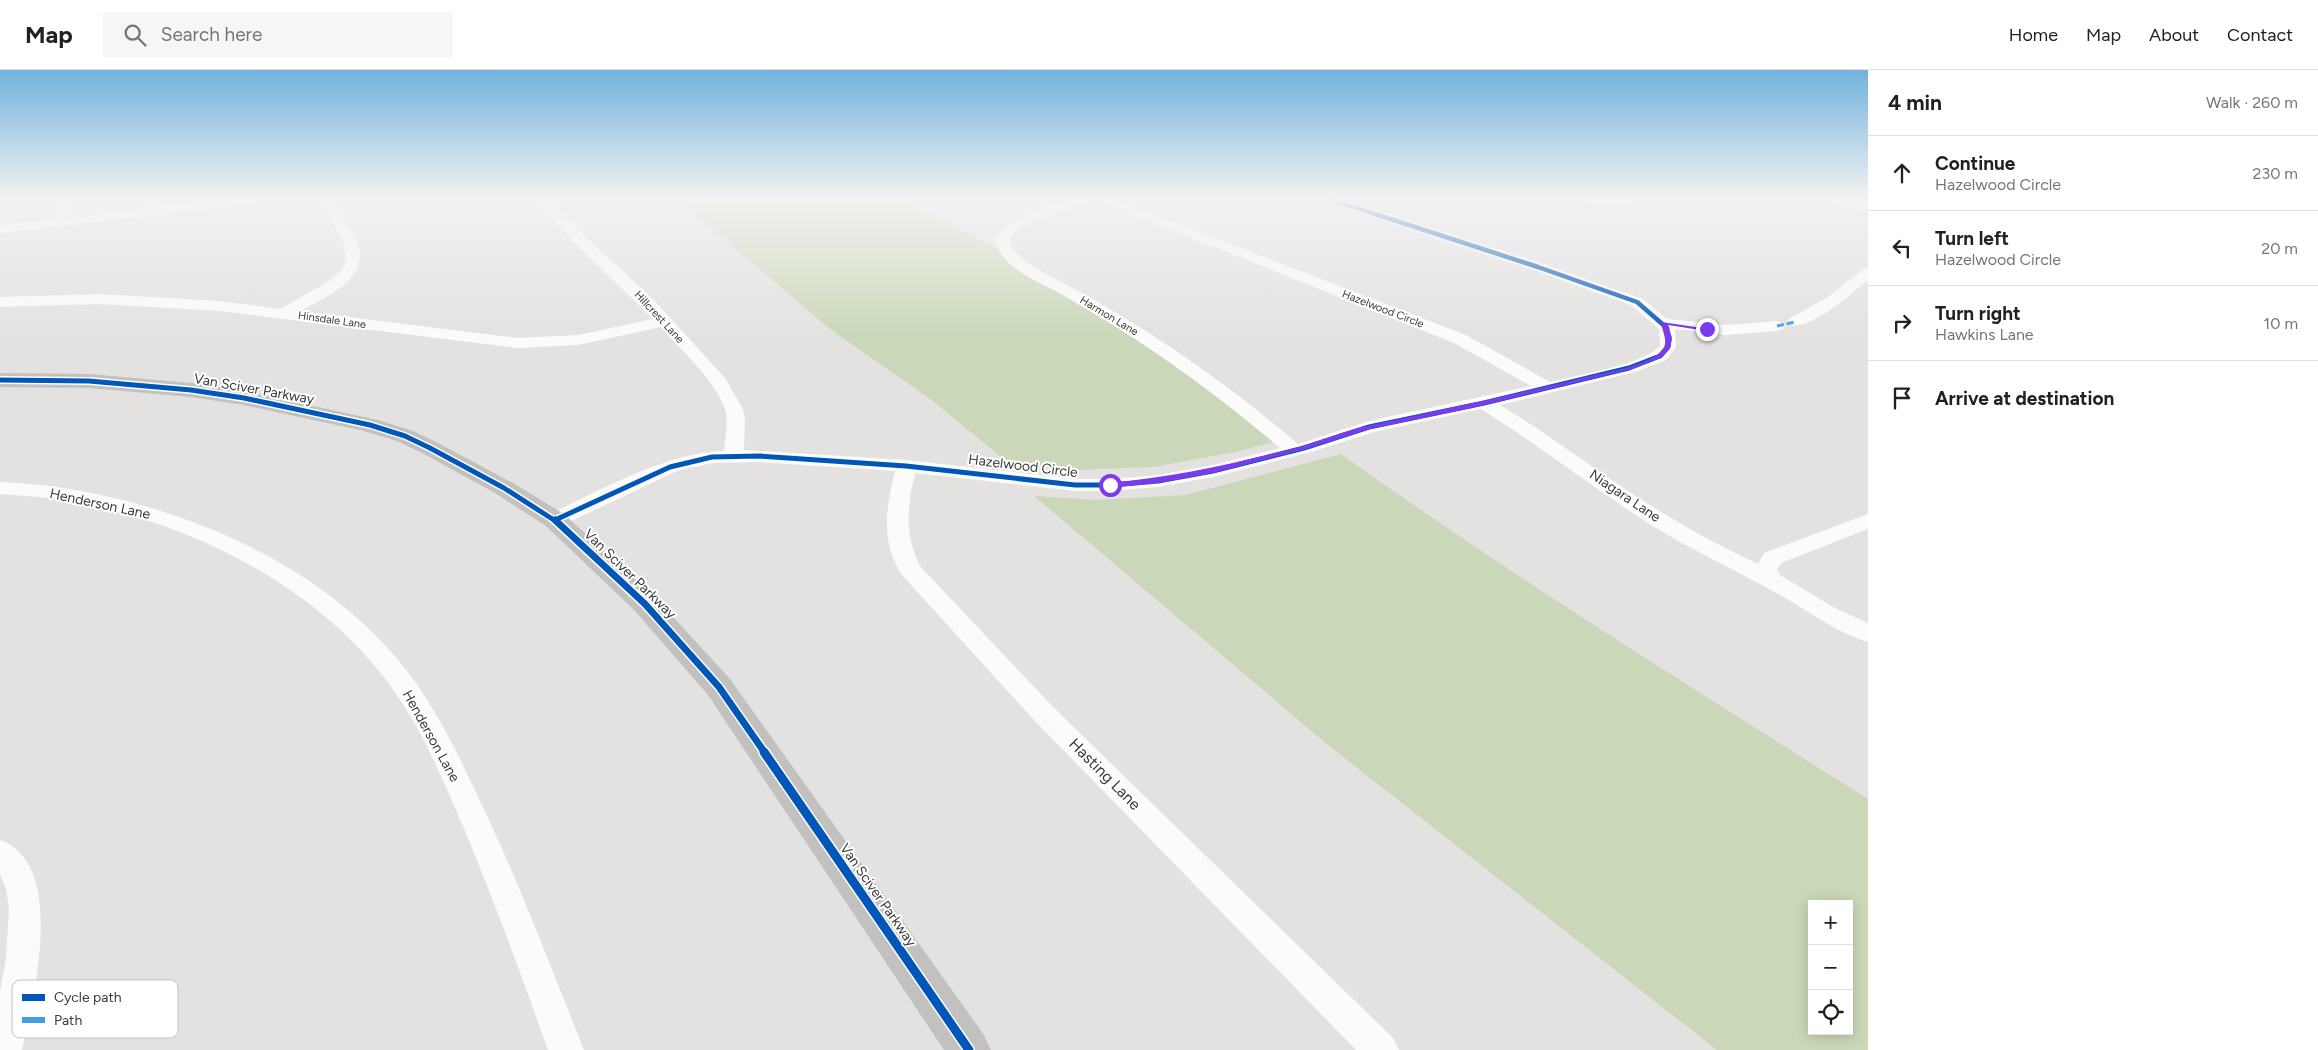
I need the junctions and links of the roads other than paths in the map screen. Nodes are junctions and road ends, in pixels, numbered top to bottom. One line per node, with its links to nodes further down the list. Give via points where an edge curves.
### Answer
1 (351, 245): 8 (street, via 354,260 342,278)
2 (585, 245): 9 (street, Hillcrest Lane, via 645,300)
3 (1003, 245): 16 (street, Harmon Lane, via 1006,252 1028,269 1094,306 1196,371)
4 (1219, 245): 14 (street, Hazelwood Circle, via 1460,339)
5 (1469, 245): 11 (street, via 1616,293 1637,302)
6 (1866, 276): 10 (street, via 1834,300)
7 (0, 302): 8 (street, Hinsdale Lane, via 124,300)
8 (284, 313): 9 (street, Hinsdale Lane, via 518,343 578,340)
9 (662, 322): 17 (street, Hillcrest Lane, via 709,369 729,396 736,420)
10 (1795, 322)
11 (1663, 323): 12 (street, via 1725,330); 14 (street, Hazelwood Circle, via 1669,338 1668,347 1660,356 1629,368)
12 (1777, 326)
13 (0, 380): 20 (street, Van Sciver Parkway, via 89,381 192,390 370,425 430,448)
14 (1548, 388): 15 (street, Hazelwood Circle)
15 (1484, 403): 16 (street, Hazelwood Circle, via 1369,427); 22 (street, Niagara Lane, via 1657,519 1704,547)
16 (1294, 450): 18 (street, Hazelwood Circle, via 1185,476 1110,485 1075,485)
17 (734, 456): 18 (street, Hazelwood Circle); 20 (street, Hazelwood Circle, via 712,457 670,467)
18 (906, 466): 30 (street, Hasting Lane, via 896,535 900,552 910,570 1038,707)
19 (0, 488): 28 (street, Henderson Lane, via 82,497 197,530 294,581 358,633 413,700 446,757 512,905)
20 (555, 520): 29 (street, Van Sciver Parkway, via 645,604 719,687)
21 (1868, 521): 22 (street, via 1772,558 1766,570)
22 (1771, 580): 23 (street, Niagara Lane, via 1827,614)
23 (1868, 633)
24 (0, 853): 25 (street, via 16,872 24,898 25,929)
25 (17, 980)
26 (12, 1015): 27 (street)
27 (4, 1050)
28 (566, 1050)
29 (969, 1050)
30 (1381, 1050)

